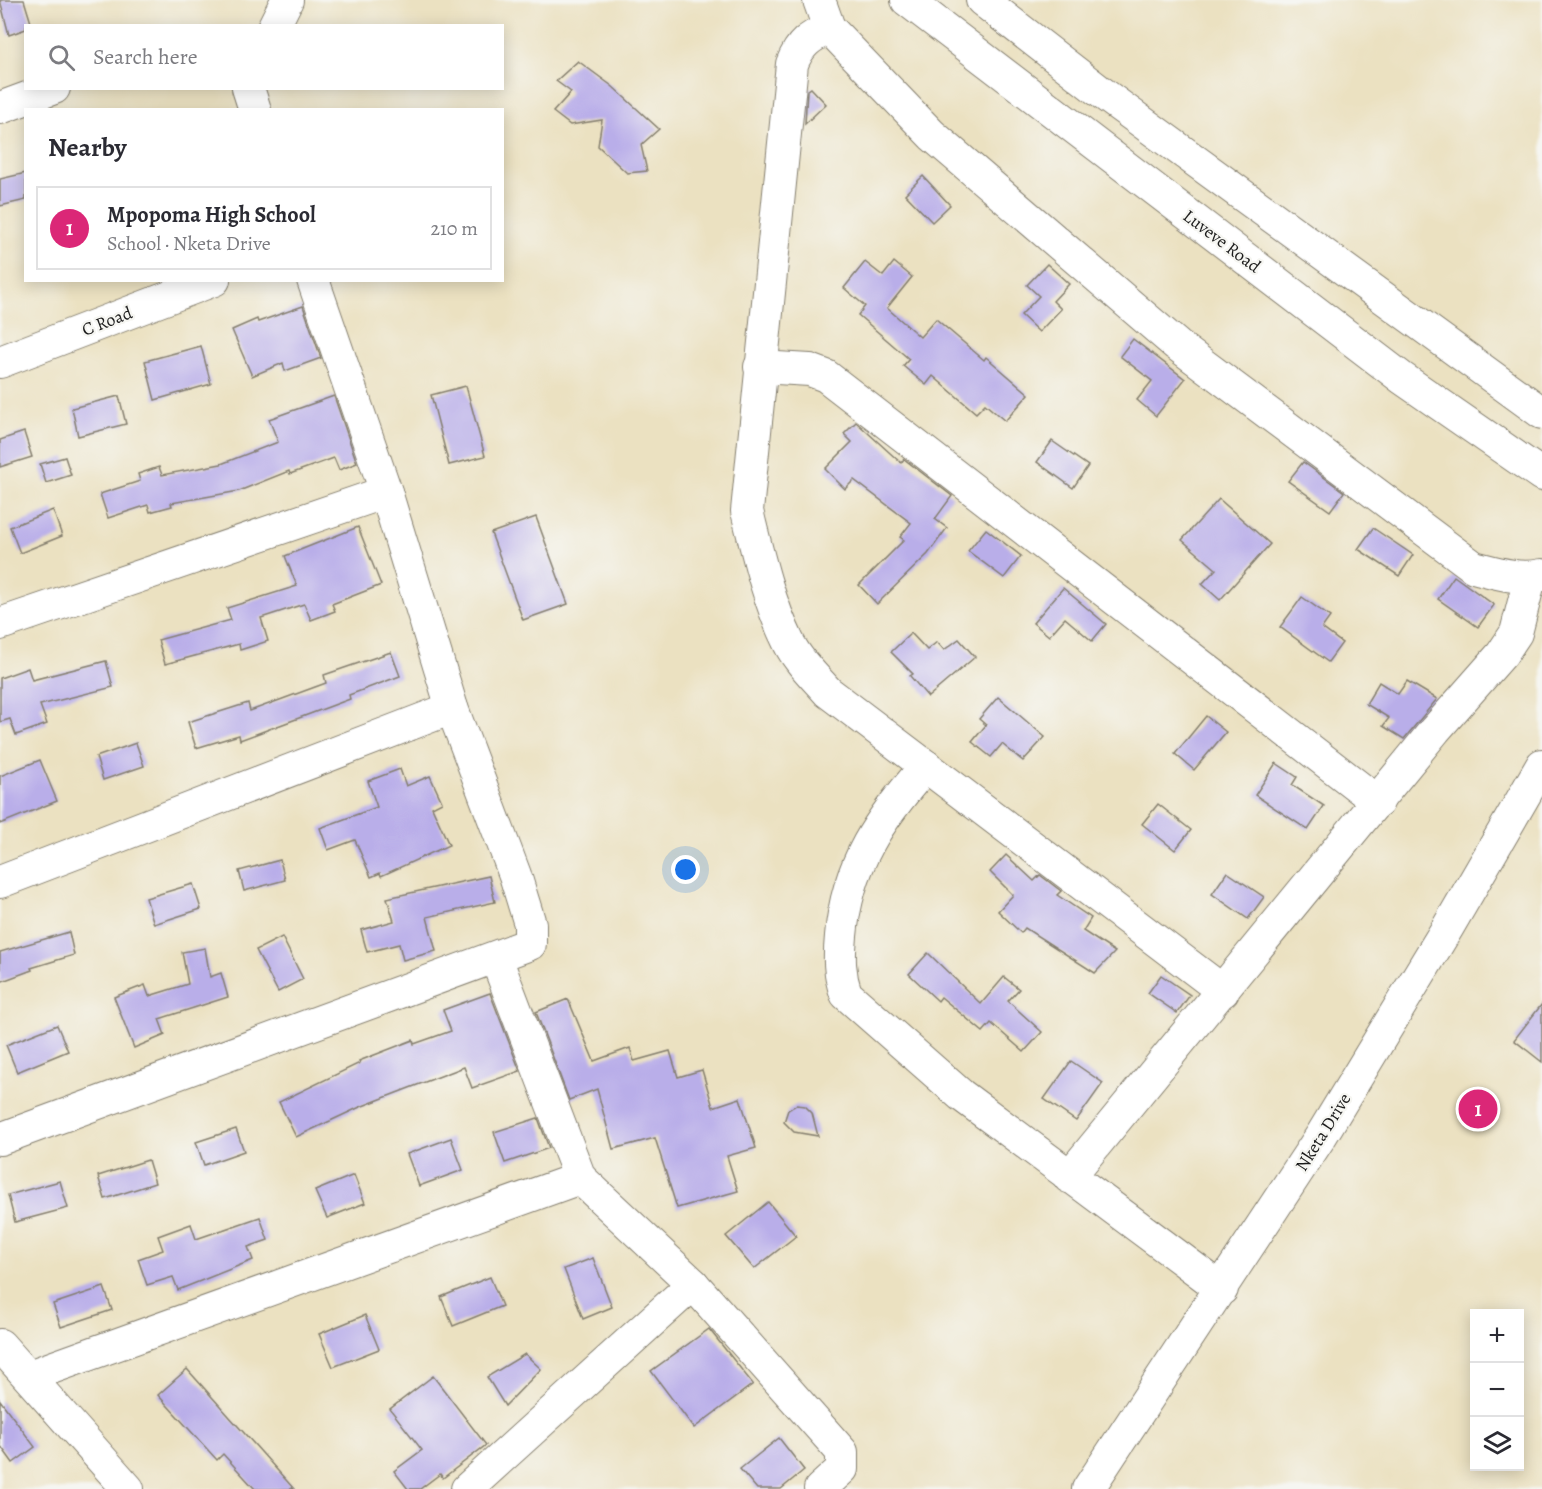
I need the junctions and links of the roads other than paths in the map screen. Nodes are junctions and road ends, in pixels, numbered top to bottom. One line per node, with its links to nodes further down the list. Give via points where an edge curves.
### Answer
1 (287, 0): 5 (street)
2 (907, 0): 15 (street, Luveve Road, via 1402,378)
3 (982, 0): 14 (street, via 1098,90)
4 (824, 14): 13 (street, via 797,49 792,64); 17 (street, via 932,135 1177,345 1474,567 1506,575)
5 (275, 24)
6 (49, 90): 8 (street)
7 (249, 90): 9 (street)
8 (0, 108)
9 (254, 108)
10 (209, 282): 12 (street, C Road)
11 (314, 282): 16 (street)
12 (0, 362)
13 (760, 367): 21 (street, via 747,511 763,576 788,642 828,692); 22 (street, via 810,370 826,376)
14 (1542, 413)
15 (1542, 475)
16 (386, 492): 18 (street); 19 (street)
17 (1536, 576): 22 (street, via 1516,633 1502,654)
18 (0, 624)
19 (452, 708): 23 (street); 24 (street, via 530,924 530,944)
20 (1542, 765): 30 (street, Nketa Drive, via 1321,1136)
21 (926, 766): 25 (street); 28 (street, via 890,806 850,880 839,974 846,994 961,1095)
22 (1378, 802): 25 (street)
23 (0, 882)
24 (496, 958): 26 (street); 27 (street)
25 (1223, 990): 28 (street)
26 (0, 1139)
27 (579, 1178): 29 (street); 32 (street)
28 (1069, 1178): 30 (street)
29 (693, 1284): 34 (street); 35 (street, via 842,1452 842,1469)
30 (1222, 1289): 36 (street, Nketa Drive)
31 (0, 1346): 32 (street)
32 (29, 1376): 33 (street)
33 (128, 1489)
34 (466, 1489)
35 (820, 1489)
36 (1088, 1489)

